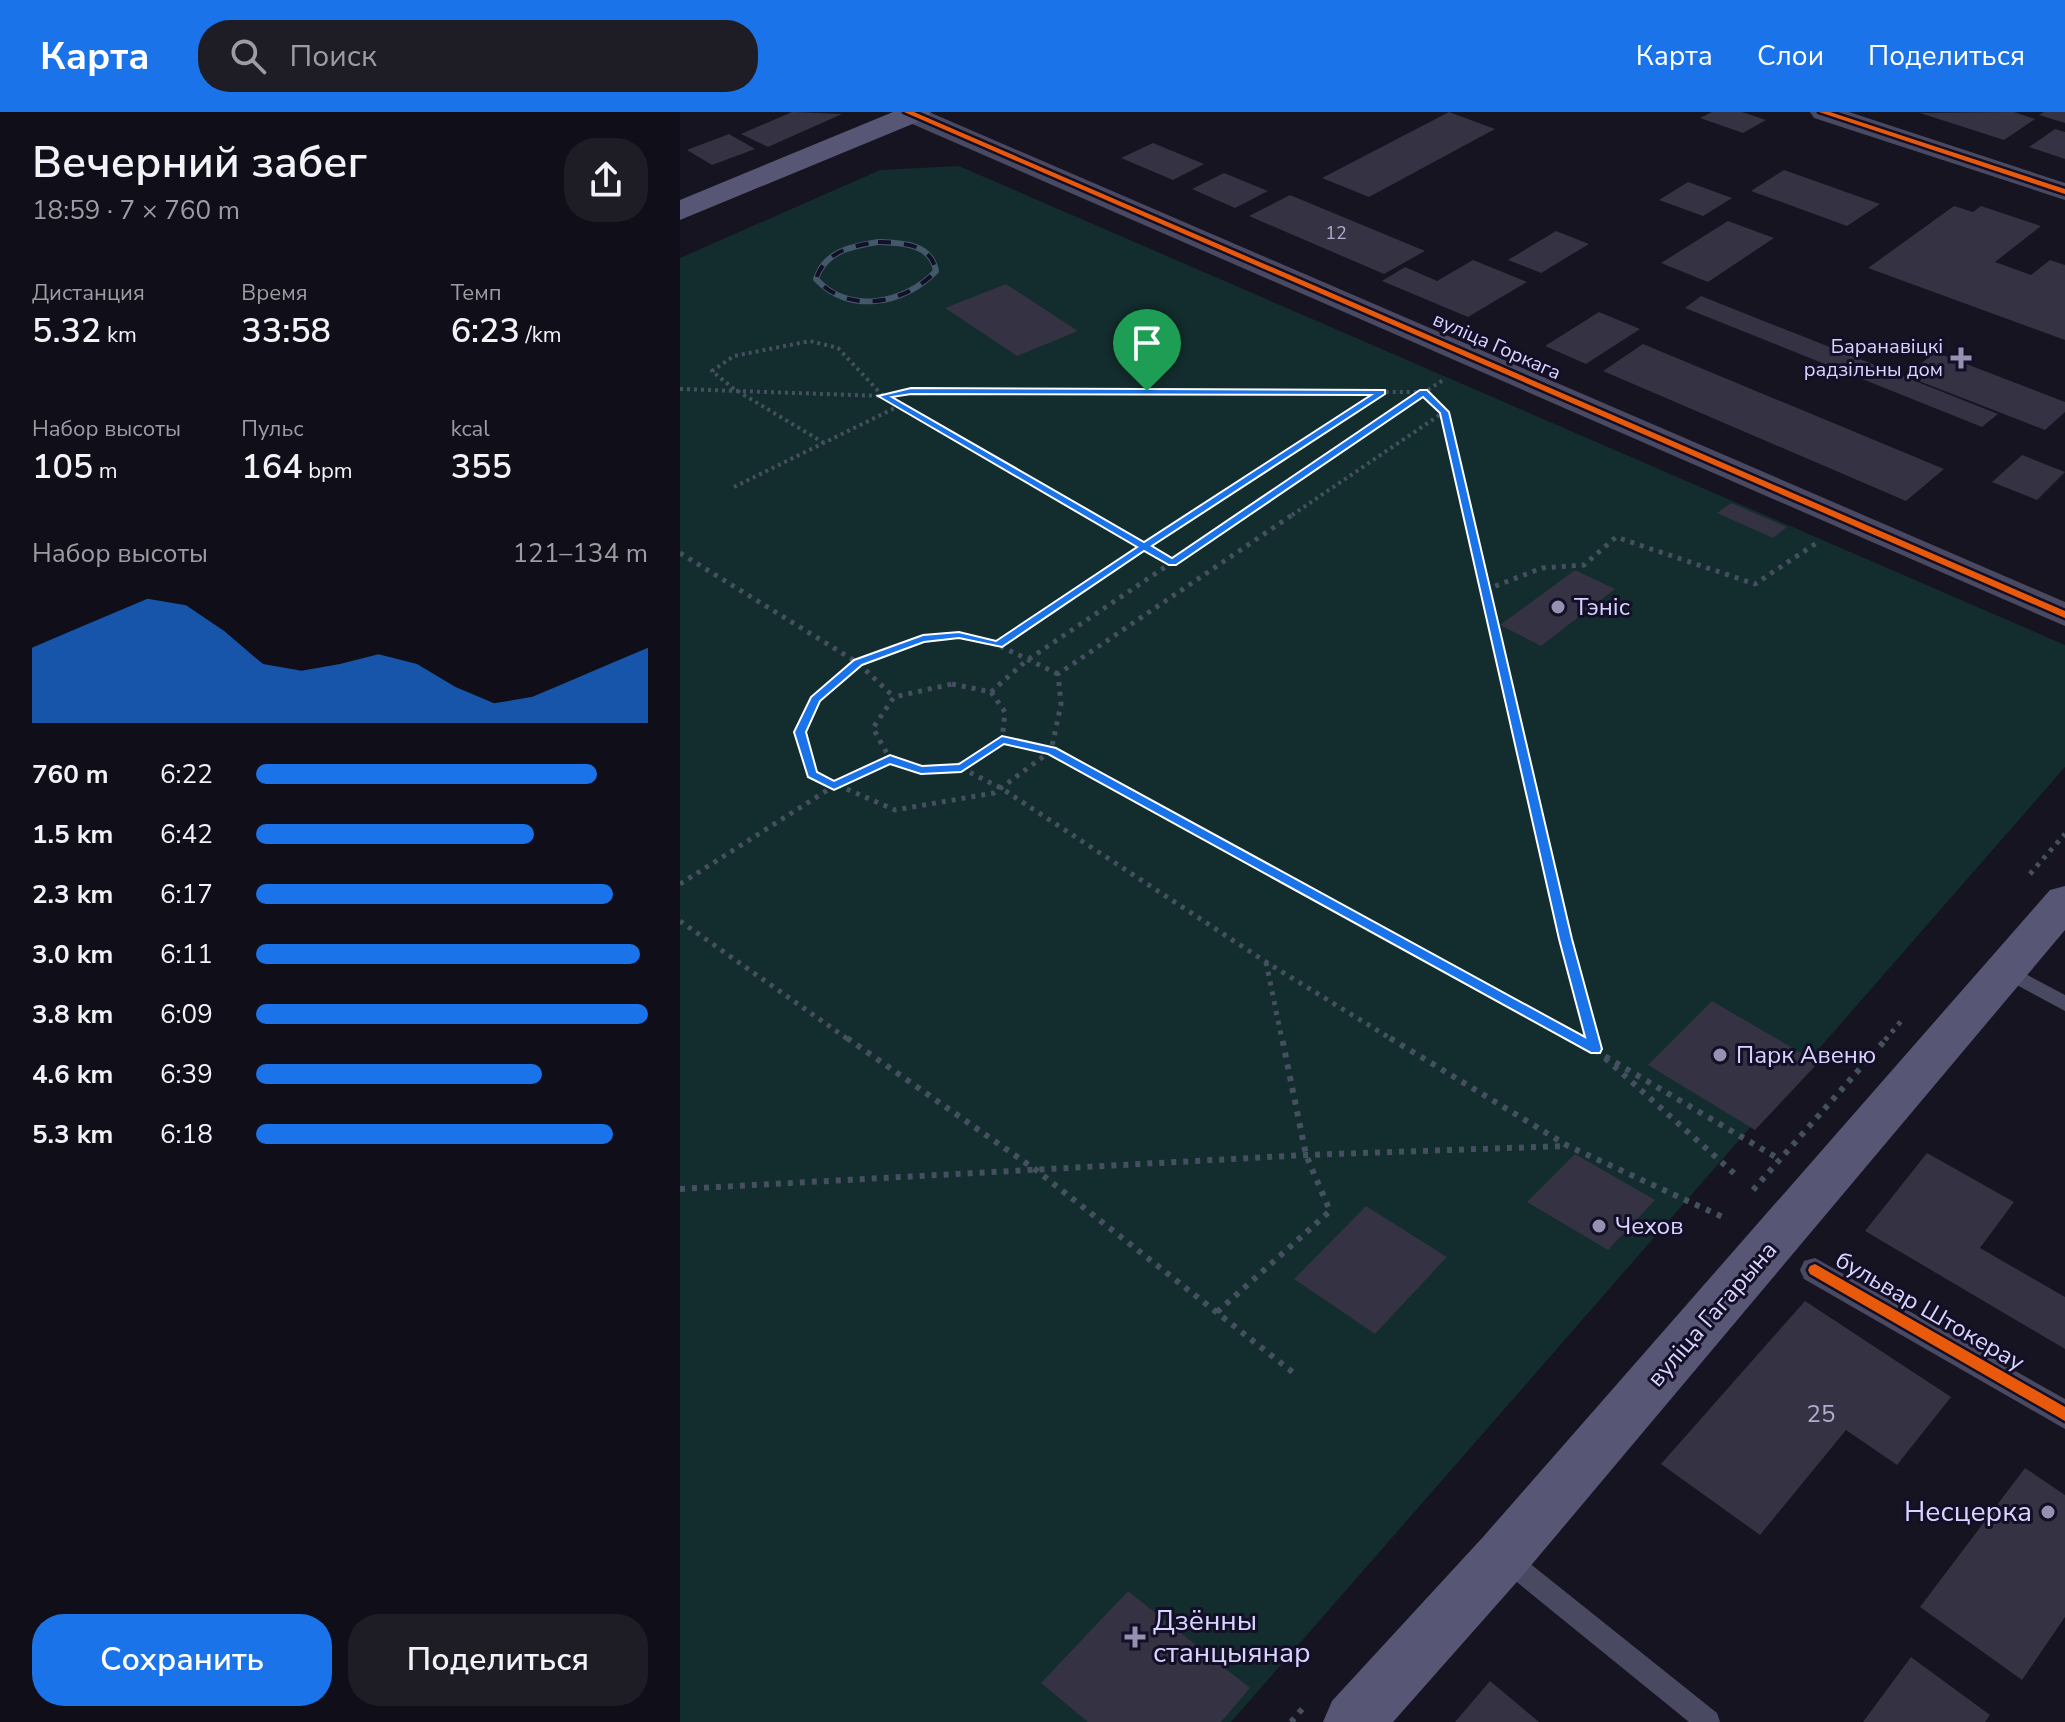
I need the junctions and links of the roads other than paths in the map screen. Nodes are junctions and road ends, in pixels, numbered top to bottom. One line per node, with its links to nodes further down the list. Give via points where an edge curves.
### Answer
1 (1823, 112): 3 (street)
2 (915, 113): 4 (main road); 5 (street, вуліца Горкага)
3 (2065, 192)
4 (680, 211)
5 (2065, 615)
6 (2065, 901): 7 (main road, вуліца Гагарына)
7 (2005, 970): 8 (lane); 11 (main road, вуліца Гагарына)
8 (2065, 1004)
9 (1815, 1270): 10 (street, бульвар Штокерау)
10 (2065, 1415)
11 (1503, 1556): 12 (lane); 13 (main road, вуліца Гагарына)
12 (1696, 1718)
13 (1353, 1722)

